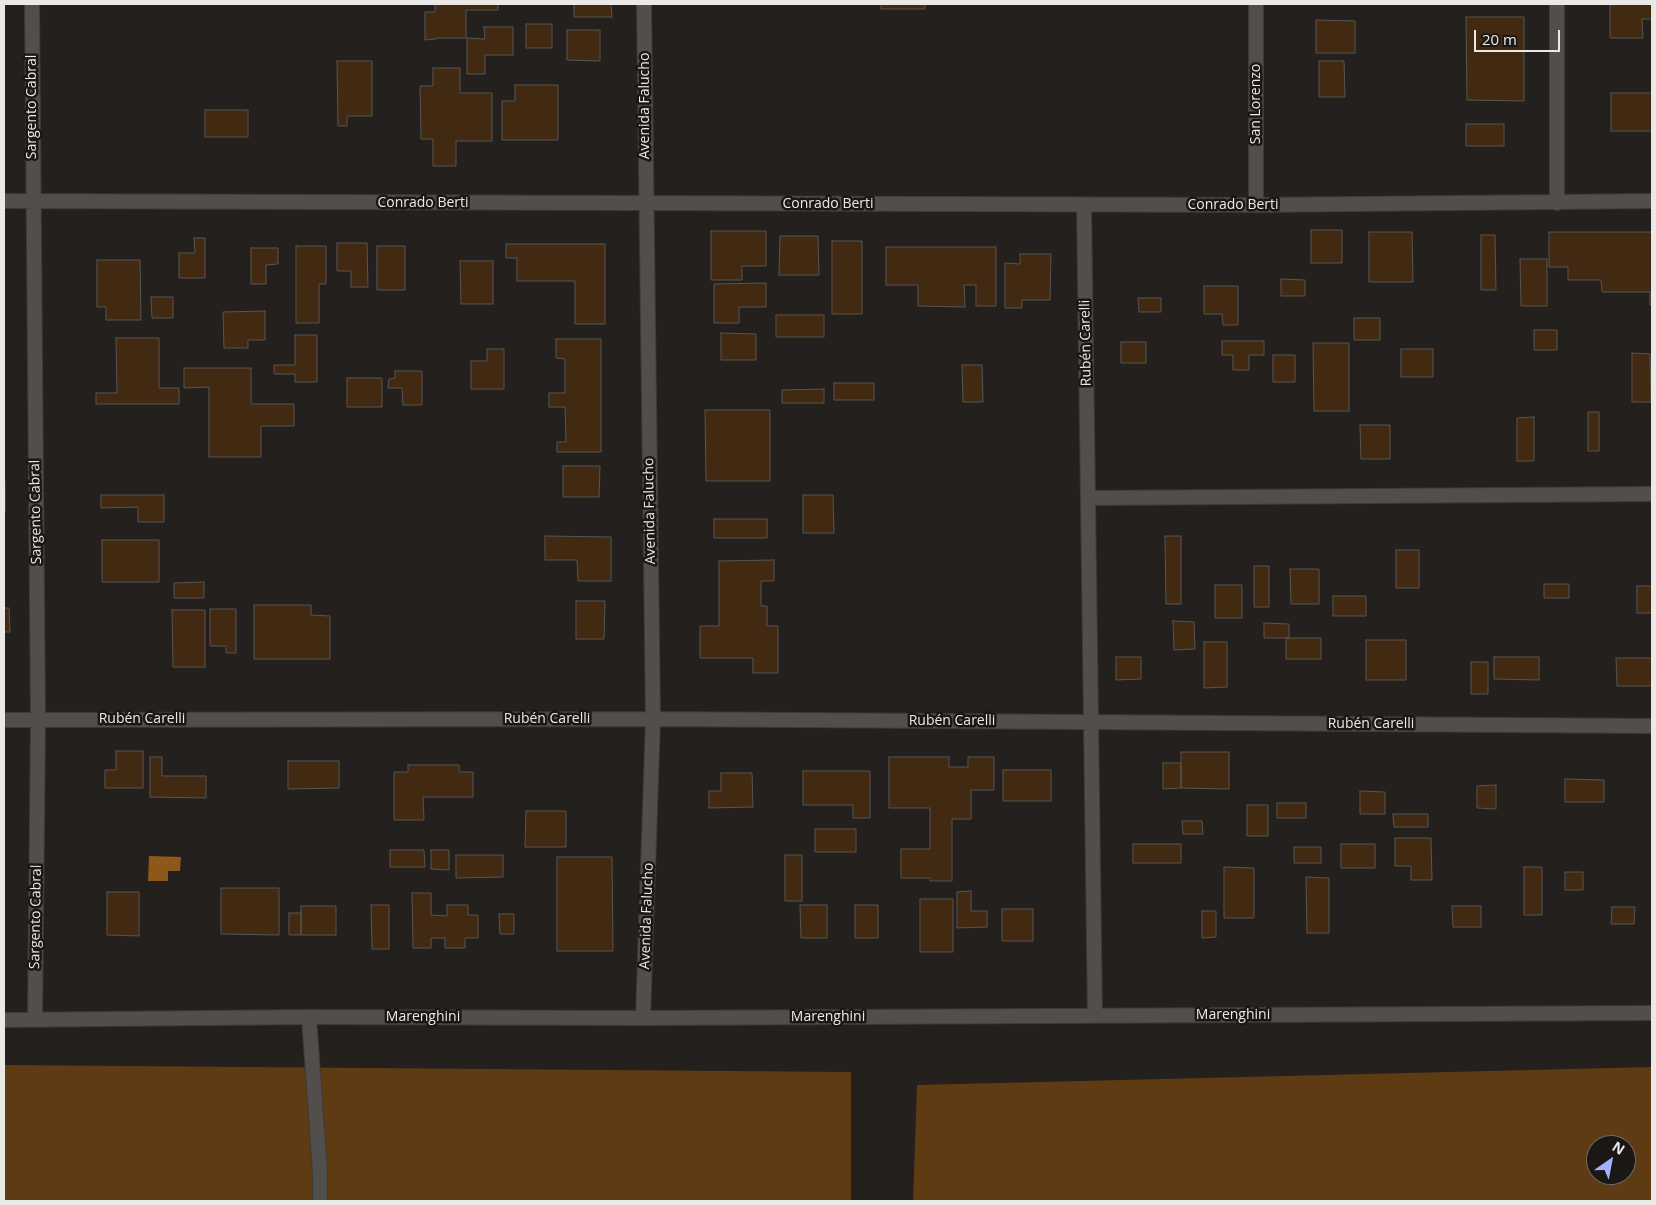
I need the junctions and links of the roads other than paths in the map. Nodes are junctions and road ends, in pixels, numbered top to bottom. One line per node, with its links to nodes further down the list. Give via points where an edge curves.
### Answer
1 (32, 4): 7 (street, Sargento Cabral)
2 (644, 4): 9 (street, Avenida Falucho)
3 (1256, 4): 11 (street, San Lorenzo)
4 (1556, 4): 8 (street)
5 (4, 201): 7 (street, Conrado Berti)
6 (1652, 201): 8 (street, Conrado Berti)
7 (33, 202): 9 (street, Conrado Berti); 16 (street, Sargento Cabral)
8 (1557, 203): 11 (street, Conrado Berti)
9 (645, 204): 10 (street, Conrado Berti); 14 (street, Avenida Falucho)
10 (1084, 204): 11 (street, Conrado Berti); 13 (street, Rubén Carelli)
11 (1256, 205)
12 (1652, 494): 13 (street)
13 (1088, 498): 17 (street, Rubén Carelli)
14 (653, 719): 16 (street, Rubén Carelli); 17 (street, Rubén Carelli); 22 (street, Avenida Falucho)
15 (4, 720): 16 (street, Rubén Carelli)
16 (38, 720): 24 (street, Sargento Cabral)
17 (1091, 722): 18 (street, Rubén Carelli); 20 (street, Rubén Carelli)
18 (1652, 726)
19 (1652, 1013): 20 (street, Marenghini)
20 (1095, 1016): 22 (street, Marenghini)
21 (309, 1017): 22 (street, Marenghini); 24 (street, Marenghini); 25 (street)
22 (643, 1018)
23 (4, 1020): 24 (street, Marenghini)
24 (35, 1020)
25 (320, 1201)

